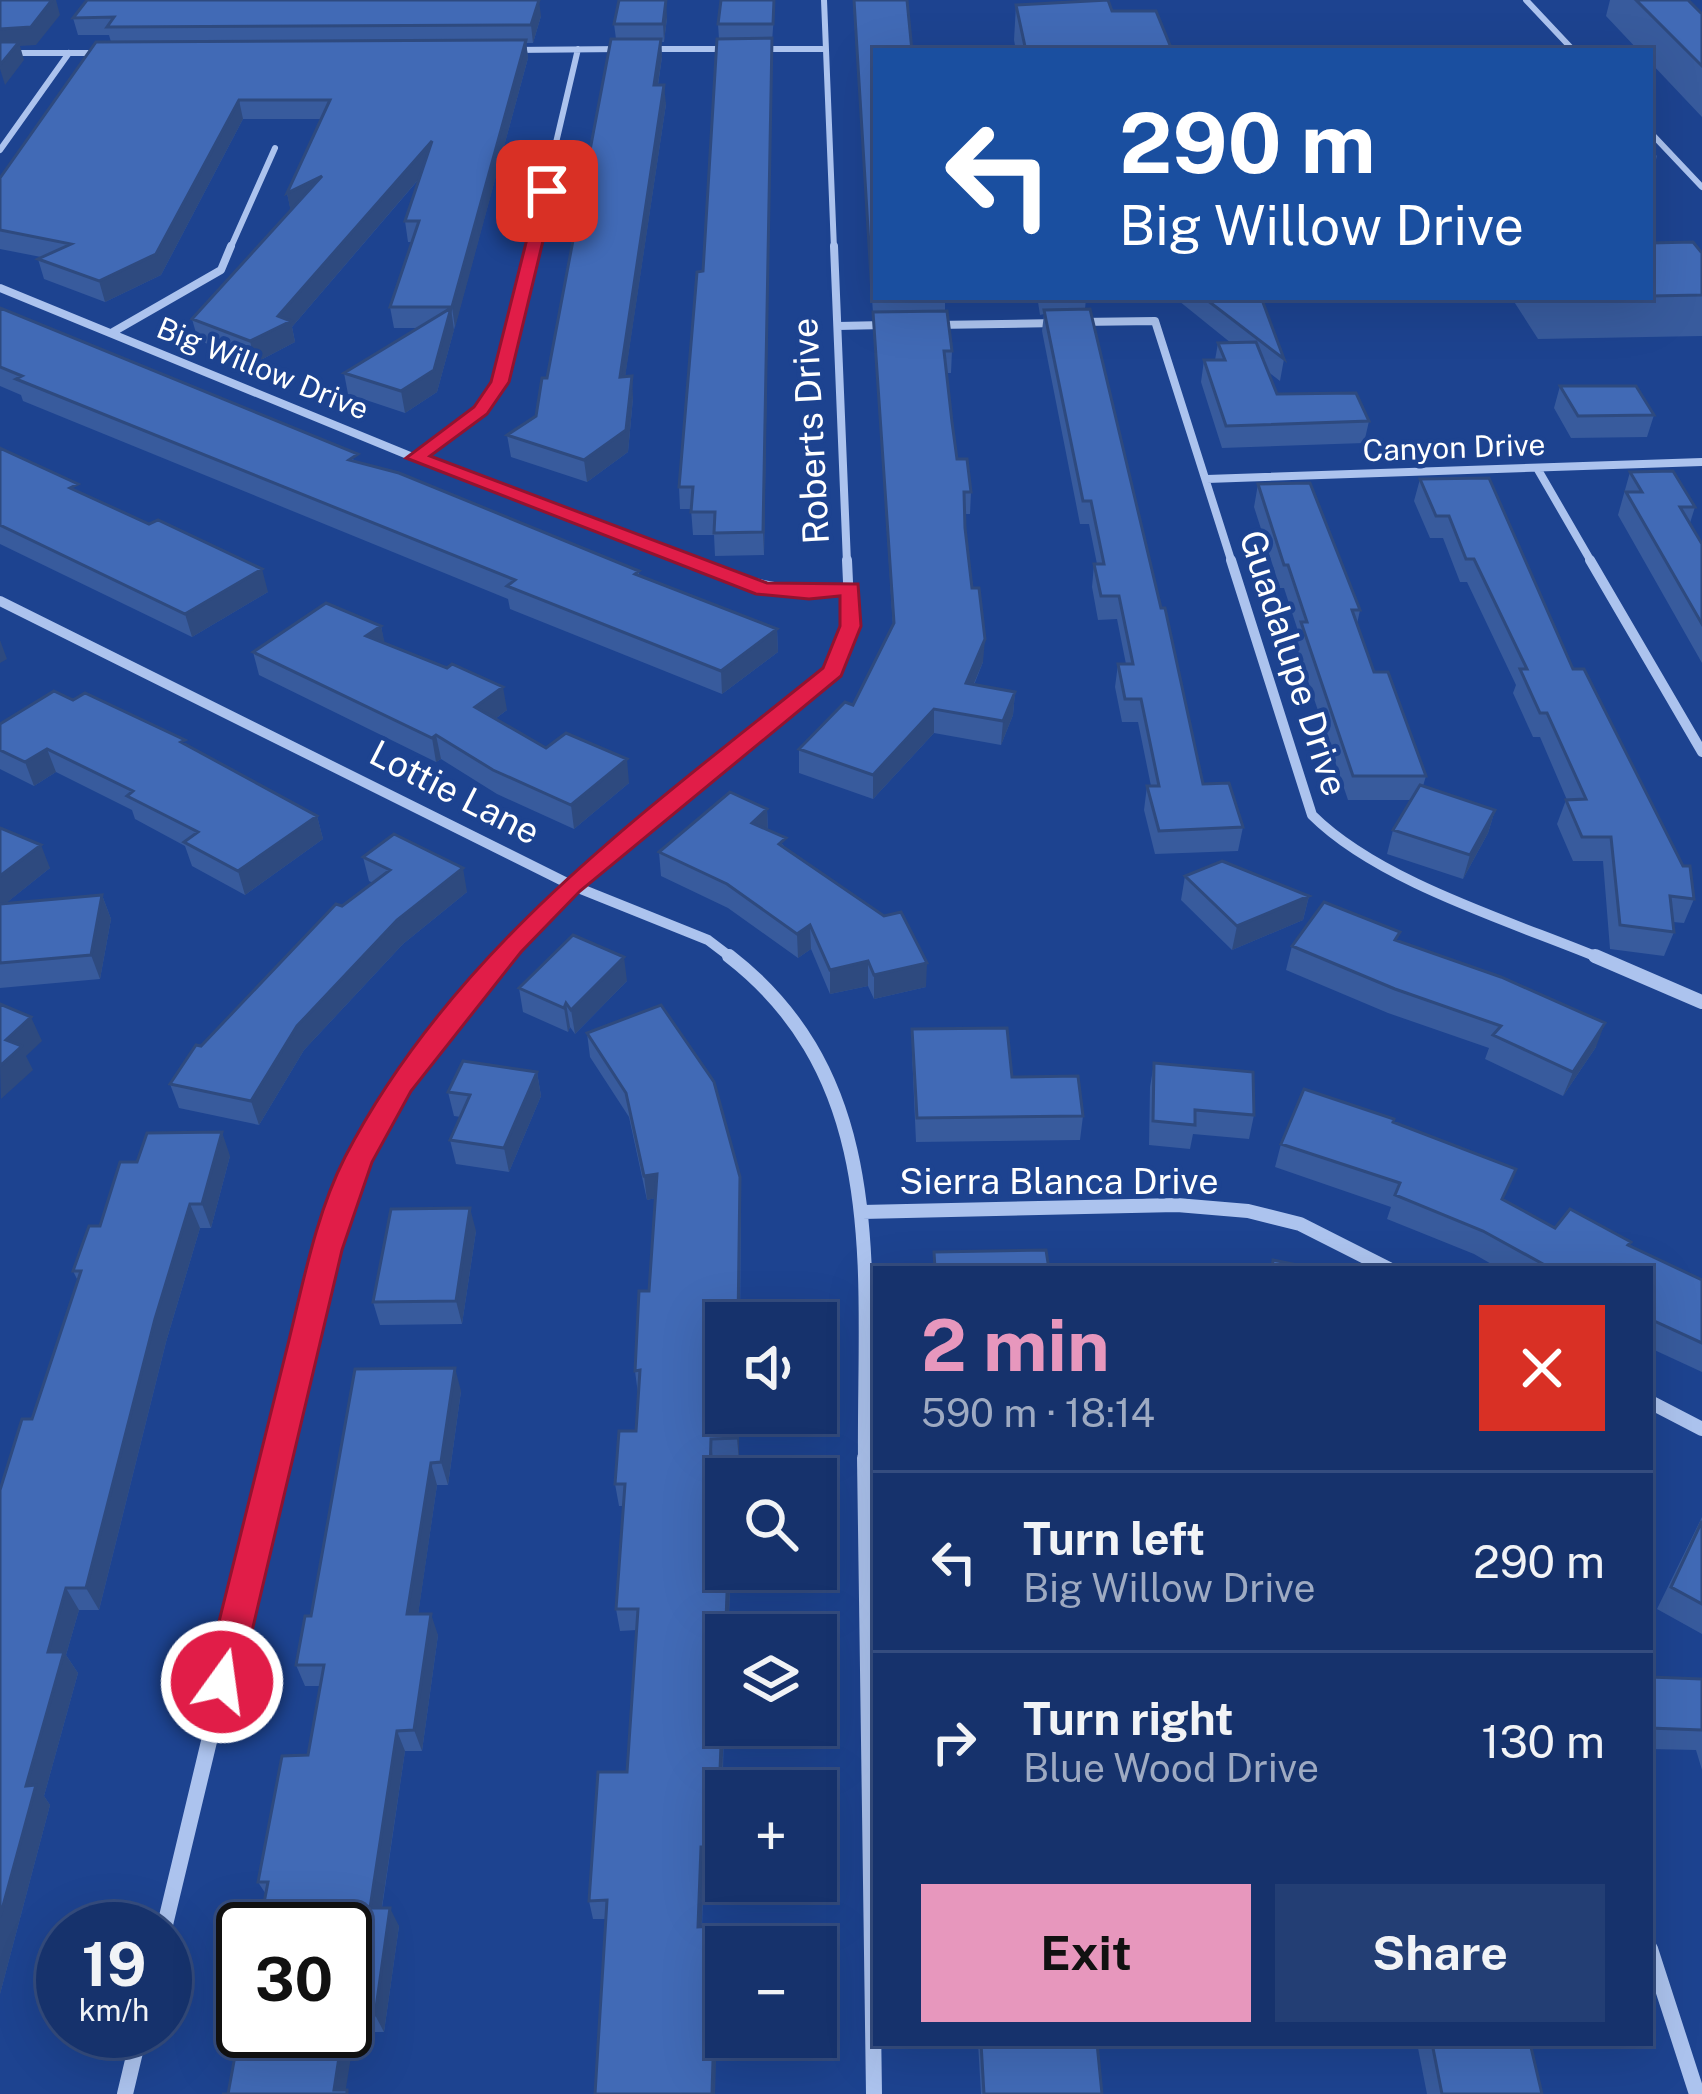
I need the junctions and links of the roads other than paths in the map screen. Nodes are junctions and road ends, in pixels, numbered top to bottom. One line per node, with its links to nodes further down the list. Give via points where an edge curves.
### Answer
1 (824, 0): 6 (street, Roberts Drive)
2 (1526, 0): 3 (street)
3 (1571, 48)
4 (734, 49): 8 (street)
5 (755, 49): 6 (street)
6 (822, 49): 19 (street, Roberts Drive)
7 (508, 50): 8 (street)
8 (578, 50): 21 (street, via 500,382 481,410)
9 (0, 53): 10 (street)
10 (69, 53): 11 (street); 14 (street)
11 (110, 53)
12 (1653, 135): 15 (street)
13 (274, 148): 20 (street, via 221,270)
14 (0, 150)
15 (1702, 188)
16 (0, 288): 20 (street, Big Willow Drive)
17 (906, 325): 19 (street)
18 (928, 325): 24 (street, Guadalupe Drive, via 1155,321)
19 (838, 326): 25 (street, Roberts Drive)
20 (113, 332): 21 (street, Big Willow Drive)
21 (416, 458): 25 (street, Big Willow Drive, via 764,589)
22 (1702, 462): 23 (street, Canyon Drive)
23 (1538, 468): 24 (street, Canyon Drive); 27 (street)
24 (1208, 479): 29 (street, Guadalupe Drive, via 1312,815 1379,866)
25 (850, 588): 28 (street, Roberts Drive, via 850,626 833,671)
26 (0, 601): 28 (street, Lottie Lane)
27 (1702, 752)
28 (571, 885): 30 (street, Lottie Lane, via 708,940 770,988 811,1041 842,1108); 34 (street, Roberts Drive, via 401,1084 357,1162 327,1250)
29 (1702, 1002)
30 (862, 1212): 31 (street, Sierra Blanca Drive, via 1177,1205 1248,1211 1300,1224); 36 (street, Lottie Lane)
31 (1383, 1266)
32 (1653, 1404): 33 (street)
33 (1702, 1429)
34 (170, 1902)
35 (1653, 1958): 41 (street)
36 (873, 2020)
37 (873, 2046): 40 (street, Lottie Lane)
38 (134, 2058): 39 (street)
39 (125, 2094)
40 (874, 2094)
41 (1697, 2094)

